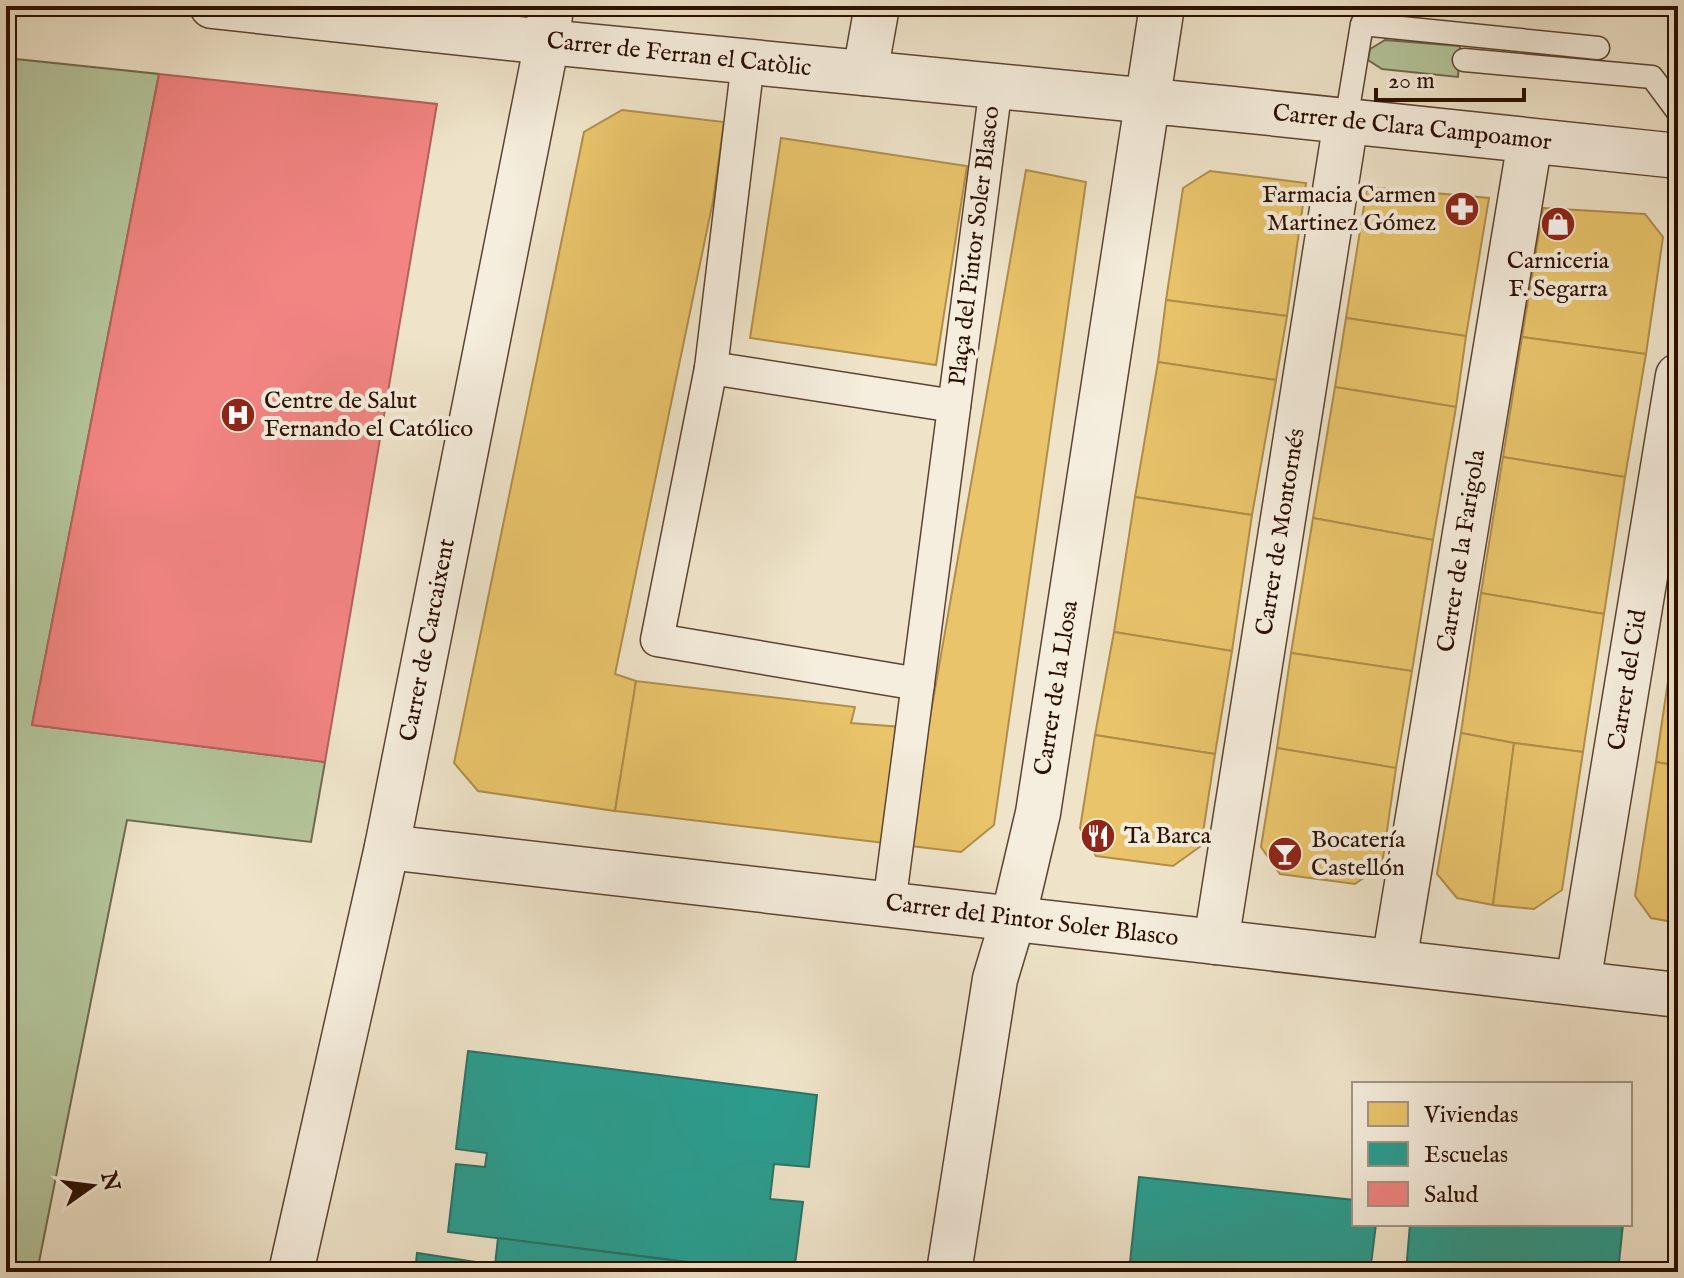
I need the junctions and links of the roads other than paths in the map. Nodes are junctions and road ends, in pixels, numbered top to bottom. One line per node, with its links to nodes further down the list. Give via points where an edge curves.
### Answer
1 (212, 6): 4 (street, Carrer de Ferran el Catòlic)
2 (877, 6): 8 (street)
3 (1162, 6): 10 (street, Carrer de la Llosa)
4 (549, 24): 7 (street, Carrer de Ferran el Catòlic); 19 (street, Carrer de Carcaixent)
5 (1598, 48): 12 (lane, via 1362,24)
6 (1464, 60): 11 (lane, via 1652,77)
7 (748, 62): 8 (street, Carrer de Ferran el Catòlic); 15 (street)
8 (865, 73): 9 (street, Carrer de Ferran el Catòlic)
9 (996, 86): 10 (street, Carrer de Ferran el Catòlic); 17 (street, Plaça del Pintor Soler Blasco)
10 (1147, 100): 12 (street, Carrer de Clara Campoamor); 21 (street, Carrer de la Llosa, via 1038,813)
11 (1678, 112)
12 (1346, 121): 13 (street, Carrer de Clara Campoamor); 22 (street, Carrer de Montornés)
13 (1530, 141): 14 (street, Carrer de Clara Campoamor); 23 (street, Carrer de la Farigola)
14 (1678, 156)
15 (711, 368): 17 (street, Plaça del Pintor Soler Blasco); 18 (street, via 657,640)
16 (1678, 376): 24 (street, Carrer del Cid)
17 (954, 406): 18 (street, Plaça del Pintor Soler Blasco)
18 (918, 684): 20 (street, Plaça del Pintor Soler Blasco)
19 (387, 847): 20 (street, Carrer del Pintor Soler Blasco); 26 (street, Carrer de Carcaixent)
20 (889, 905): 21 (street, Carrer del Pintor Soler Blasco)
21 (1013, 919): 22 (street, Carrer del Pintor Soler Blasco); 27 (street, Carrer de la Llosa, via 995,979)
22 (1216, 942): 23 (street, Carrer del Pintor Soler Blasco)
23 (1394, 962): 24 (street, Carrer del Pintor Soler Blasco)
24 (1578, 983): 25 (street, Carrer del Pintor Soler Blasco)
25 (1678, 995)
26 (291, 1272)
27 (949, 1272)

